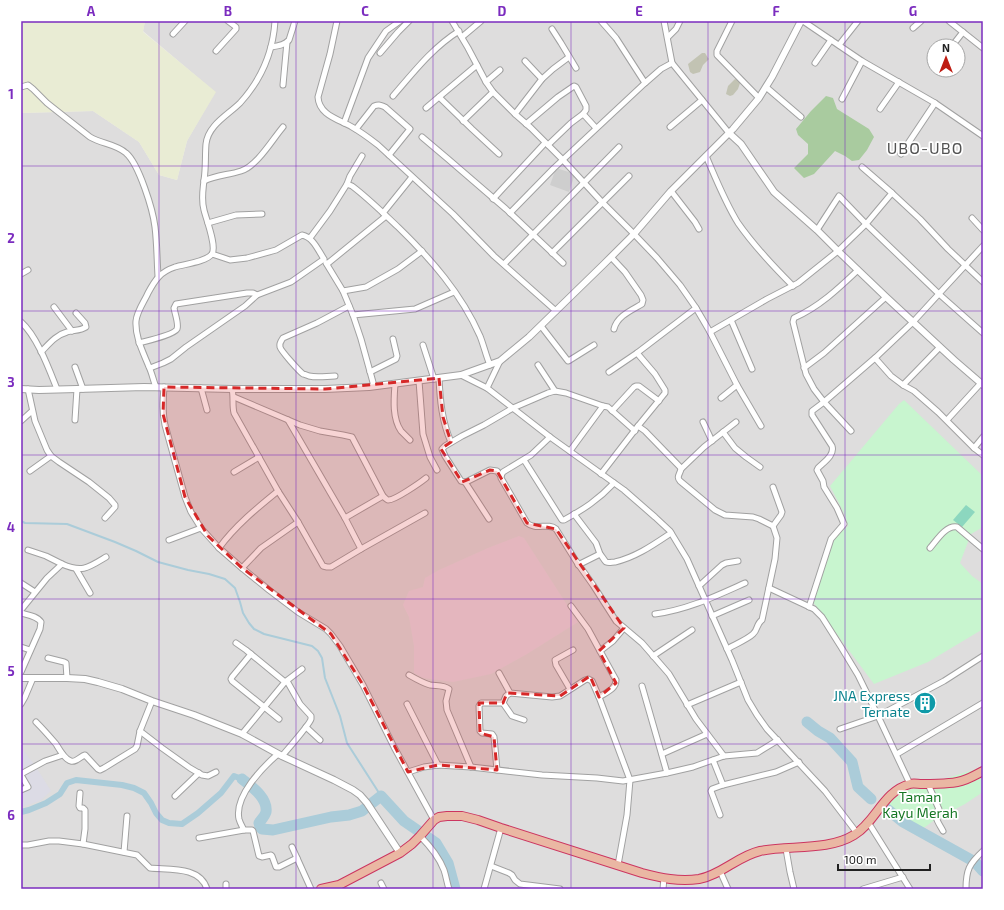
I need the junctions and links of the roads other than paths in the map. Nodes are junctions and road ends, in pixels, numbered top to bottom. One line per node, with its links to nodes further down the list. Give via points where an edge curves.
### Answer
1 (185, 21): 21 (street)
2 (228, 21): 30 (street, via 236,29)
3 (274, 21): 28 (street)
4 (295, 21): 26 (street)
5 (337, 21): 60 (street, via 318,103 326,113)
6 (400, 21): 60 (street, via 386,31 368,58)
7 (409, 21): 31 (street)
8 (452, 21): 22 (street)
9 (481, 21): 22 (street)
10 (601, 21): 43 (street, via 616,38)
11 (664, 21): 23 (street)
12 (680, 21): 23 (street)
13 (732, 21): 50 (street, via 717,55)
14 (802, 21): 25 (street); 46 (street)
15 (858, 21): 27 (street)
16 (921, 21): 18 (street)
17 (949, 21): 20 (street)
18 (913, 28)
19 (552, 29): 32 (street)
20 (963, 32): 24 (street); 29 (street)
21 (173, 34)
22 (460, 34): 37 (street); 48 (street, via 447,39 435,50)
23 (668, 37): 35 (street)
24 (958, 38)
25 (831, 40): 27 (street); 36 (street)
26 (287, 42): 28 (street); 44 (street)
27 (839, 45): 34 (street)
28 (271, 47): 80 (street, via 262,73 254,85 209,135 206,143)
29 (983, 48)
30 (216, 51)
31 (380, 53)
32 (569, 57): 38 (street); 40 (street)
33 (525, 61): 40 (street)
34 (862, 61): 42 (street); 51 (street)
35 (672, 63): 43 (street); 52 (street)
36 (815, 63)
37 (476, 65): 41 (street); 49 (street)
38 (576, 68)
39 (500, 70): 41 (street)
40 (542, 80): 56 (street)
41 (486, 82): 47 (street)
42 (899, 82): 53 (street); 55 (street)
43 (645, 83): 64 (street)
44 (283, 85)
45 (21, 87): 113 (street, via 28,85 33,88 47,103 90,137 118,147 128,154 144,186 155,226)
46 (766, 87): 50 (street); 58 (street)
47 (493, 92): 56 (street); 59 (street)
48 (393, 96)
49 (438, 97): 54 (street); 59 (street)
50 (759, 98): 66 (street)
51 (842, 99)
52 (702, 100): 63 (street); 66 (street)
53 (935, 103): 67 (street); 72 (street)
54 (426, 108)
55 (880, 109)
56 (515, 114): 61 (street)
57 (583, 114): 61 (street, via 586,106 574,86); 64 (street); 69 (street)
58 (801, 117)
59 (463, 121): 71 (street)
60 (344, 123): 65 (street)
61 (526, 124): 69 (street)
62 (283, 126): 80 (street, via 251,166)
63 (670, 126)
64 (596, 128): 76 (street)
65 (356, 129): 73 (street); 73 (street, via 374,106 385,107 410,129)
66 (729, 133): 75 (street); 94 (street, via 740,144 774,192)
67 (983, 136)
68 (422, 137): 85 (street)
69 (546, 144): 76 (street); 85 (street)
70 (619, 147): 81 (street)
71 (499, 154)
72 (901, 154)
73 (389, 155): 79 (street)
74 (362, 156): 82 (street)
75 (706, 156): 84 (street); 115 (street, via 738,222 762,253)
76 (562, 160): 81 (street); 87 (street)
77 (862, 167): 83 (street)
78 (629, 176): 86 (street)
79 (412, 177): 89 (street); 108 (street)
80 (204, 181): 91 (street, via 202,202)
81 (584, 183): 86 (street); 97 (street)
82 (347, 184): 89 (street); 98 (street)
83 (892, 193): 92 (street); 109 (street)
84 (669, 194): 93 (street); 96 (street)
85 (493, 199): 87 (street)
86 (602, 202): 96 (street); 102 (street)
87 (510, 213): 97 (street)
88 (262, 214): 91 (street, via 236,215)
89 (385, 214): 100 (street); 107 (street)
90 (972, 218): 95 (street)
91 (208, 223): 103 (street, via 213,241)
92 (866, 224): 94 (street, via 839,196); 101 (street); 118 (street)
93 (699, 229)
94 (817, 230): 101 (street)
95 (983, 230)
96 (634, 234): 104 (street); 123 (street, via 680,285)
97 (533, 235): 102 (street); 108 (street)
98 (310, 238): 103 (street, via 302,235 276,250 236,260); 105 (street)
99 (983, 246): 109 (street)
100 (422, 251): 116 (street, via 398,269 366,287); 117 (street)
101 (838, 251): 111 (street); 115 (street)
102 (552, 252): 106 (street)
103 (212, 254): 113 (street, via 198,261 174,267)
104 (611, 257): 124 (street); 131 (street, via 625,272 643,300 642,304 617,321)
105 (324, 259): 107 (street); 119 (street, via 291,282)
106 (563, 263)
107 (327, 264): 116 (street)
108 (504, 264): 124 (street)
109 (965, 266): 114 (street); 118 (street)
110 (28, 270): 112 (street)
111 (858, 270): 120 (street); 148 (street, via 831,295 794,318)
112 (21, 274)
113 (158, 276): 136 (street, via 136,321)
114 (983, 282)
115 (793, 286): 127 (street)
116 (343, 291): 121 (street)
117 (454, 292): 126 (street, via 415,309); 144 (street, via 480,336)
118 (939, 294): 129 (street); 134 (street)
119 (257, 295): 136 (street, via 247,293 176,304 174,308 177,330); 147 (street, via 171,359)
120 (886, 297): 129 (street); 148 (street)
121 (349, 306): 126 (street); 153 (street, via 280,341 281,349 303,373 318,377)
122 (54, 307): 132 (street)
123 (696, 308): 133 (street); 141 (street)
124 (556, 311): 130 (street)
125 (76, 313): 132 (street, via 86,327)
126 (353, 315): 150 (street)
127 (731, 320): 133 (street); 149 (street)
128 (21, 322): 140 (street)
129 (913, 322): 139 (street); 142 (street)
130 (541, 326): 137 (street, via 568,360); 143 (street)
131 (614, 328)
132 (72, 331): 140 (street, via 57,337)
133 (710, 332): 158 (street)
134 (983, 333)
135 (393, 340): 150 (street, via 396,359)
136 (139, 343): 147 (street)
137 (594, 345)
138 (423, 346): 154 (street)
139 (940, 347): 157 (street); 159 (street)
140 (41, 352): 166 (street)
141 (637, 353): 151 (street); 172 (street, via 665,390)
142 (875, 358): 159 (street); 173 (street)
143 (500, 361): 144 (street); 164 (street)
144 (490, 365): 152 (street)
145 (538, 365): 169 (street)
146 (74, 367): 167 (street)
147 (150, 368): 161 (street)
148 (804, 368): 173 (street, via 814,389)
149 (752, 369)
150 (370, 372): 160 (street)
151 (609, 372)
152 (461, 375): 154 (street); 164 (street)
153 (335, 376)
154 (436, 378): 155 (street); 193 (street, via 446,432)
155 (419, 381): 156 (street); 202 (street, via 423,434)
156 (395, 384): 160 (street); 191 (street, via 395,417 401,430)
157 (982, 384): 181 (street)
158 (737, 385): 171 (street); 185 (street)
159 (903, 385): 181 (street)
160 (374, 386): 168 (street)
161 (156, 387): 162 (street); 167 (street)
162 (164, 387): 163 (street); 220 (street, via 163,414 178,476 184,497)
163 (201, 388): 168 (street); 176 (street)
164 (487, 388): 175 (street)
165 (24, 389): 166 (street); 177 (street)
166 (57, 389): 167 (street)
167 (80, 389): 179 (street)
168 (232, 389): 170 (street)
169 (555, 391): 174 (street); 175 (street)
170 (234, 397): 180 (street); 198 (street, via 234,412)
171 (721, 398)
172 (659, 400): 178 (street, via 636,386); 186 (street)
173 (824, 402): 187 (street); 244 (street, via 811,413 833,450 817,469 844,524 831,539)
174 (603, 406): 178 (street); 195 (street)
175 (513, 408): 189 (street); 193 (street)
176 (207, 410)
177 (32, 411): 182 (street); 197 (street)
178 (612, 411): 186 (street)
179 (75, 420)
180 (288, 420): 212 (street, via 352,438); 216 (street)
181 (946, 420): 194 (street)
182 (21, 421)
183 (703, 422): 192 (street)
184 (736, 422): 188 (street)
185 (762, 426)
186 (637, 429): 201 (street, via 645,431); 205 (street)
187 (851, 431)
188 (723, 432): 192 (street); 200 (street, via 735,448)
189 (550, 437): 195 (street); 199 (street)
190 (983, 437): 194 (street)
191 (410, 440)
192 (712, 440): 201 (street)
193 (451, 442): 208 (street, via 442,451 460,480)
194 (974, 448): 196 (street)
195 (570, 451): 205 (street)
196 (983, 455)
197 (51, 456): 203 (street); 215 (street, via 114,502 115,507)
198 (259, 457): 204 (street); 211 (street)
199 (524, 460): 206 (street); 214 (street, via 560,519 564,520)
200 (760, 467)
201 (681, 469): 219 (street, via 678,479 715,510 725,515 754,517)
202 (437, 470)
203 (30, 471)
204 (234, 472)
205 (601, 474): 209 (street)
206 (501, 476): 208 (street, via 497,471 490,470); 232 (street, via 527,523 534,527 556,529)
207 (426, 478): 212 (street, via 391,500)
208 (465, 482): 217 (street)
209 (614, 483): 214 (street, via 591,504); 221 (street, via 650,512)
210 (773, 487): 219 (street, via 782,512)
211 (278, 491): 218 (street); 223 (street, via 235,529)
212 (384, 496): 216 (street)
213 (425, 513): 225 (street)
214 (574, 514): 228 (street, via 596,543)
215 (105, 518)
216 (345, 518): 225 (street)
217 (489, 519)
218 (298, 522): 225 (street, via 323,566 327,568); 233 (street, via 260,548)
219 (773, 526): 238 (street, via 777,538)
220 (201, 528): 222 (street); 223 (street)
221 (671, 534): 228 (street, via 642,552 621,560 606,562); 237 (street, via 687,559)
222 (169, 540)
223 (219, 548): 233 (street)
224 (930, 548): 226 (street, via 954,526)
225 (361, 549)
226 (983, 549)
227 (28, 550): 231 (street)
228 (600, 554): 232 (street)
229 (106, 557): 234 (street, via 92,566)
230 (738, 561): 237 (street, via 722,565)
231 (62, 564): 234 (street); 239 (street)
232 (578, 565): 249 (street, via 612,615)
233 (242, 568): 303 (street, via 331,634 363,685)
234 (76, 569): 240 (street)
235 (21, 583): 239 (street)
236 (745, 583): 242 (street)
237 (699, 586): 242 (street)
238 (769, 588): 244 (street); 253 (street, via 762,620 754,634)
239 (35, 592): 245 (street)
240 (90, 593)
241 (749, 600): 248 (street)
242 (706, 601): 247 (street); 248 (street)
243 (571, 606): 256 (street)
244 (807, 606): 281 (street, via 822,617 858,675)
245 (21, 610)
246 (21, 613): 254 (street, via 37,618 41,622)
247 (655, 614)
248 (712, 616): 253 (street)
249 (624, 628): 256 (street); 258 (street)
250 (692, 630): 258 (street)
251 (236, 644): 257 (street)
252 (21, 647): 254 (street)
253 (727, 648): 269 (street)
254 (30, 650): 262 (street)
255 (574, 650): 271 (street, via 555,660)
256 (600, 651): 273 (street, via 616,683 614,688)
257 (251, 654): 268 (street); 280 (street, via 231,679)
258 (653, 656): 279 (street, via 670,674)
259 (983, 656): 281 (street, via 944,681)
260 (48, 658): 267 (street, via 66,663)
261 (302, 669): 268 (street)
262 (21, 672)
263 (499, 673): 272 (street)
264 (409, 675): 300 (street, via 428,684 448,687 447,710)
265 (21, 678): 266 (street)
266 (33, 678): 267 (street); 276 (street)
267 (67, 678): 274 (street, via 98,682)
268 (286, 681): 280 (street); 285 (street, via 311,716)
269 (741, 682): 279 (street); 291 (street, via 757,715)
270 (642, 686): 292 (street)
271 (570, 690): 272 (street, via 552,697); 273 (street, via 588,679 592,680)
272 (510, 693): 278 (street)
273 (599, 697): 308 (street)
274 (152, 702): 287 (street); 288 (street)
275 (983, 703): 293 (street)
276 (21, 704)
277 (407, 704): 299 (street)
278 (503, 704): 283 (street, via 512,716); 301 (street, via 481,703 479,706 480,731 494,737)
279 (688, 705): 289 (street)
280 (264, 708): 282 (street); 288 (street)
281 (878, 716): 286 (street); 293 (street)
282 (279, 719)
283 (524, 720)
284 (36, 722): 294 (street)
285 (306, 727): 290 (street); 295 (street)
286 (840, 729)
287 (140, 731): 294 (street, via 135,749 100,770 85,756 72,762); 305 (street)
288 (242, 734): 295 (street)
289 (707, 734): 292 (street); 296 (street)
290 (320, 740)
291 (778, 740): 296 (street, via 757,754); 298 (street)
292 (662, 754): 306 (street)
293 (896, 754): 309 (street)
294 (63, 755): 307 (street)
295 (280, 755): 320 (street, via 257,775 242,800 238,813); 331 (street, via 360,795)
296 (724, 756): 297 (street)
297 (713, 760): 306 (street); 311 (street)
298 (799, 762): 311 (street, via 776,772); 323 (street, via 825,791)
299 (438, 765): 300 (street); 303 (street)
300 (471, 767): 301 (street)
301 (497, 770): 308 (street)
302 (216, 772): 305 (street, via 208,776)
303 (408, 772): 317 (street)
304 (983, 772): 310 (highway, via 951,783)
305 (199, 773): 314 (street)
306 (667, 773): 308 (street)
307 (21, 774): 312 (street, via 28,787)
308 (630, 780): 334 (street)
309 (910, 784): 310 (highway); 318 (highway, via 894,792)
310 (928, 784): 321 (street, via 939,809 935,816)
311 (723, 785): 315 (street, via 712,789)
312 (21, 790)
313 (80, 793): 325 (street, via 79,806 85,810)
314 (175, 796)
315 (720, 815)
316 (127, 816): 330 (street)
317 (434, 820): 319 (highway, via 439,817 462,816); 322 (highway)
318 (868, 822): 323 (highway); 336 (street)
319 (502, 828): 333 (street); 334 (highway)
320 (244, 830): 324 (street); 332 (street, via 252,830 260,856 271,855 276,867)
321 (943, 831)
322 (423, 833): 331 (highway); 344 (street, via 440,860)
323 (857, 834): 328 (highway, via 831,844)
324 (199, 838)
325 (83, 844): 326 (street, via 50,841); 330 (street)
326 (21, 846)
327 (292, 847): 332 (street)
328 (786, 849): 335 (highway, via 759,852); 349 (street)
329 (983, 851): 352 (street, via 970,865 966,875)
330 (124, 852): 340 (street, via 137,855 150,868 181,870 194,874 201,879)
331 (400, 853): 342 (highway, via 339,885)
332 (297, 858): 341 (street)
333 (491, 866): 339 (street, via 509,873 520,884); 345 (street)
334 (618, 866): 337 (highway)
335 (720, 871): 337 (highway, via 687,880); 348 (street)
336 (903, 877): 350 (street); 351 (street)
337 (664, 878): 347 (street)
338 (381, 884): 343 (street)
339 (548, 888): 346 (street)
340 (207, 889)
341 (312, 889)
342 (321, 889)
343 (384, 889)
344 (449, 889)
345 (484, 889)
346 (560, 889)
347 (663, 889)
348 (728, 889)
349 (794, 889)
350 (863, 889)
351 (910, 889)
352 (966, 889)

